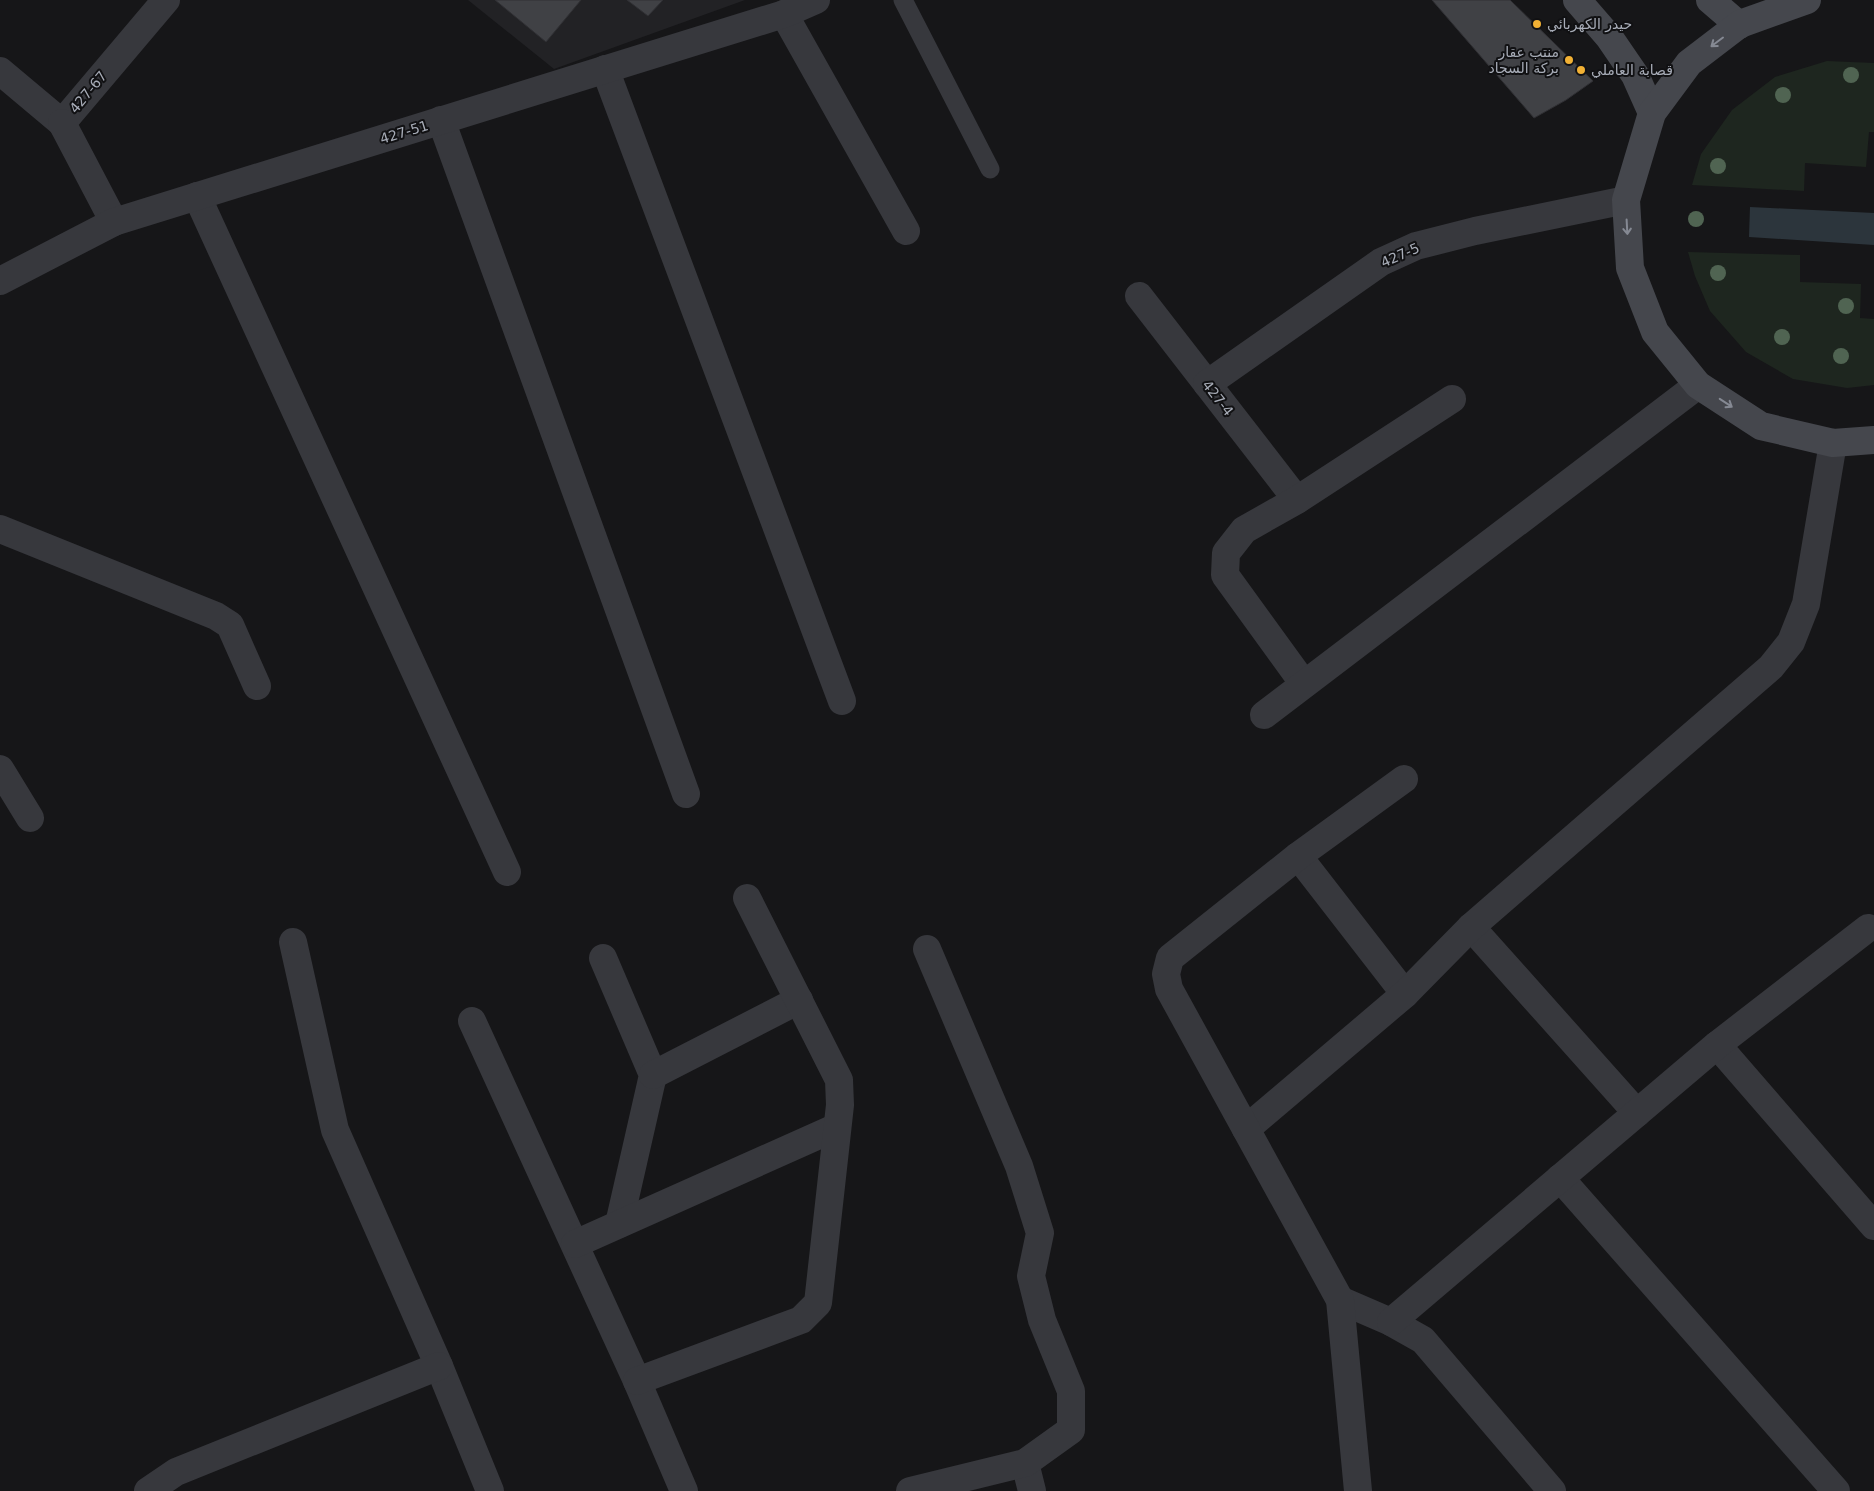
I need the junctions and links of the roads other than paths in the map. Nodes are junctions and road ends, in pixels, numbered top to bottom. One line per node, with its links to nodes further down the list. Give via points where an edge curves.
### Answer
1 (166, 0): 13 (street, 427-67)
2 (816, 0): 7 (street, 427-51)
3 (902, 0): 14 (lane)
4 (1577, 0): 11 (street, via 1609,37 1635,76)
5 (1710, 0): 8 (street)
6 (1808, 0): 8 (street)
7 (784, 14): 9 (street, 427-51); 18 (street)
8 (1741, 16): 11 (street, one-way to 11, via 1689,63)
9 (605, 70): 12 (street, 427-51); 30 (street)
10 (0, 71): 13 (street, 427-67)
11 (1652, 113): 16 (street)
12 (441, 120): 15 (street, 427-51); 34 (street)
13 (62, 122): 17 (street)
14 (990, 169)
15 (197, 196): 17 (street, 427-51); 37 (street)
16 (1626, 200): 21 (street, 427-5, via 1416,246 1381,262); 22 (street, one-way to 22, via 1630,268 1655,332)
17 (114, 222): 19 (street, 427-51)
18 (906, 231)
19 (0, 281)
20 (1139, 296): 21 (street, 427-4)
21 (1207, 384): 26 (street, 427-4)
22 (1698, 385): 25 (street, one-way to 25, via 1761,426); 28 (street)
23 (1452, 399): 26 (street)
24 (1874, 440): 25 (street)
25 (1833, 443): 39 (street, via 1806,604 1791,642 1771,667)
26 (1297, 500): 28 (street, via 1244,530 1226,553 1225,575)
27 (0, 529): 29 (street, via 216,616 230,625)
28 (1304, 684): 31 (street)
29 (257, 686)
30 (842, 701)
31 (1264, 715)
32 (0, 769): 35 (street)
33 (1404, 779): 36 (street)
34 (686, 794)
35 (30, 818)
36 (1298, 856): 44 (street); 51 (street, via 1170,958 1166,974 1169,989)
37 (507, 872)
38 (747, 898): 45 (street)
39 (1471, 927): 44 (street); 49 (street)
40 (1868, 928): 47 (street)
41 (293, 942): 58 (street, via 335,1130)
42 (928, 949): 60 (street, via 1019,1166 1040,1233 1031,1276 1042,1320 1071,1391 1071,1430)
43 (603, 958): 48 (street)
44 (1405, 994): 51 (street)
45 (799, 1000): 48 (street); 50 (street, via 840,1080)
46 (472, 1021): 55 (street)
47 (1717, 1045): 49 (street); 54 (street)
48 (652, 1075): 53 (street)
49 (1637, 1113): 52 (street)
50 (836, 1127): 53 (street); 59 (street, via 818,1303 801,1320)
51 (1246, 1129): 56 (street)
52 (1560, 1178): 57 (street); 68 (street)
53 (619, 1224): 55 (street)
54 (1874, 1226)
55 (575, 1244): 59 (street)
56 (1340, 1300): 57 (street); 66 (street)
57 (1390, 1322): 67 (street, via 1423,1340)
58 (439, 1366): 61 (street, via 176,1472); 62 (street)
59 (637, 1382): 63 (street)
60 (1025, 1463): 64 (street); 65 (street)
61 (148, 1491)
62 (490, 1491)
63 (684, 1491)
64 (910, 1491)
65 (1032, 1491)
66 (1358, 1491)
67 (1552, 1491)
68 (1836, 1491)

